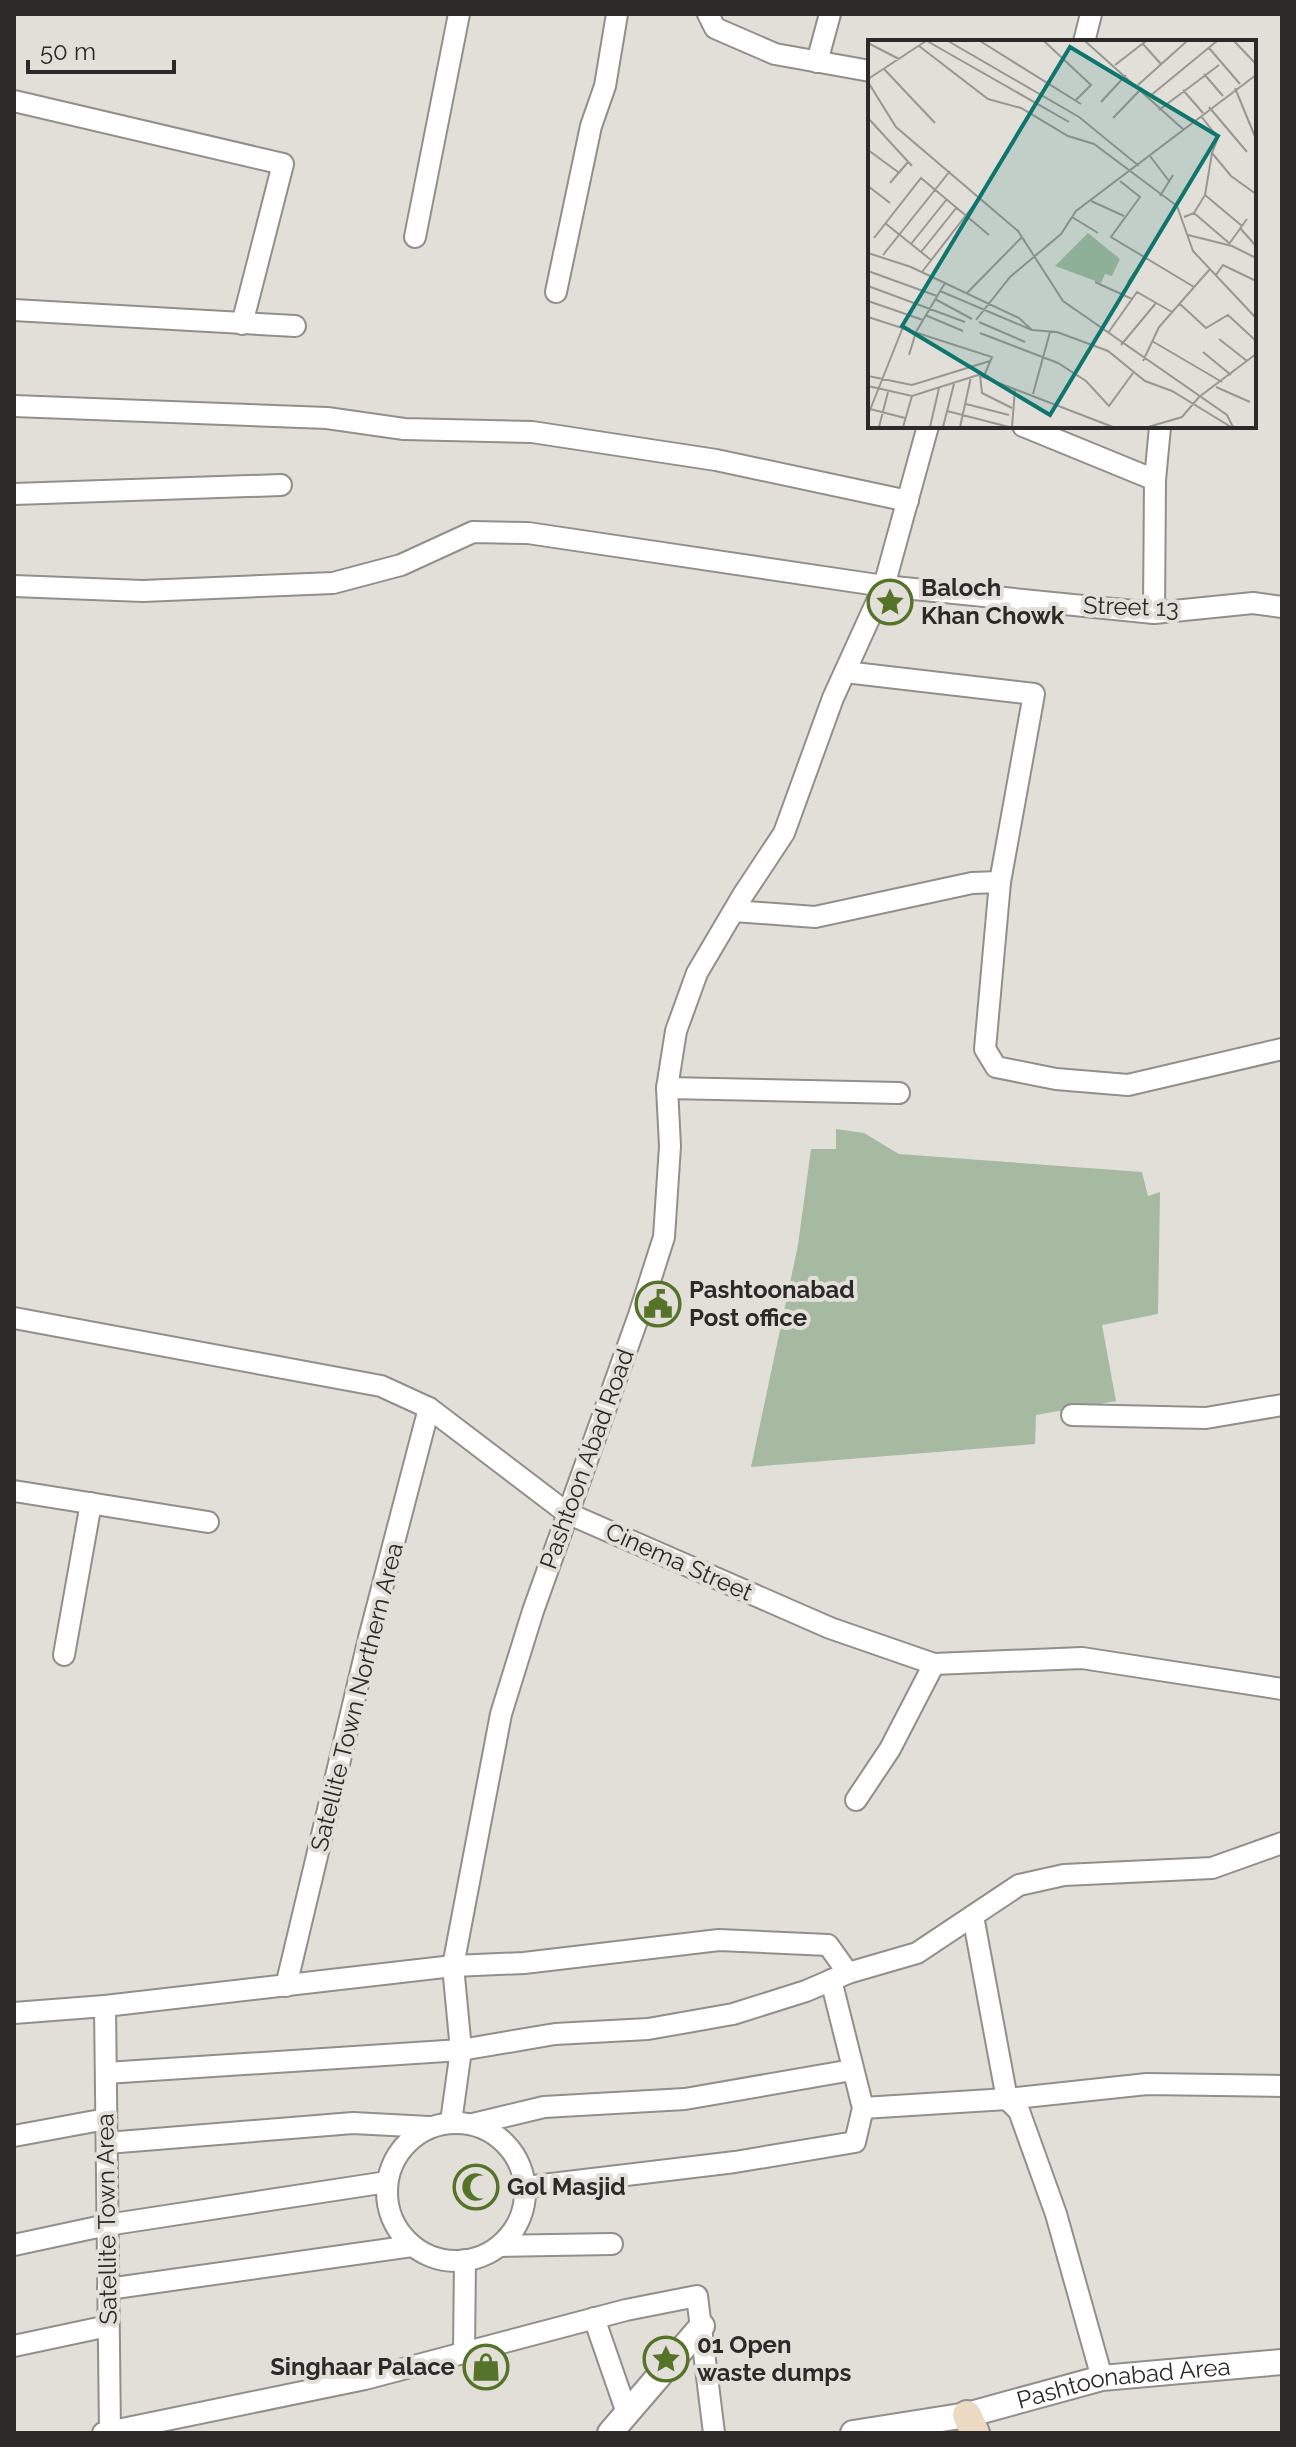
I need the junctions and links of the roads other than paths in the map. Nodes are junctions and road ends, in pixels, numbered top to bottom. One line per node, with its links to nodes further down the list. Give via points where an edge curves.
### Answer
1 (459, 14): 10 (street)
2 (617, 14): 11 (street)
3 (708, 14): 7 (street, via 715,28 775,54)
4 (830, 14): 7 (street)
5 (1091, 14): 6 (street)
6 (1084, 40)
7 (817, 62): 8 (street)
8 (868, 71)
9 (14, 101): 13 (street, via 283,164)
10 (415, 237)
11 (556, 292)
12 (14, 310): 13 (street)
13 (242, 324): 14 (street)
14 (295, 326)
15 (14, 406): 22 (street, via 532,432 716,460)
16 (927, 428): 22 (street, Pashtoon Abad Road)
17 (1028, 428): 19 (street)
18 (1160, 428): 19 (street)
19 (1155, 480): 26 (street)
20 (281, 485): 21 (street)
21 (14, 494)
22 (908, 501): 24 (street, Pashtoon Abad Road)
23 (14, 586): 24 (street, Street 13, via 143,591 333,583 401,565 473,532 528,533)
24 (884, 586): 26 (street, Street 13); 27 (street, Pashtoon Abad Road)
25 (1282, 607): 26 (street, Street 13, via 1253,603)
26 (1154, 613)
27 (845, 672): 28 (street, via 1034,694); 29 (street, Pashtoon Abad Road, via 784,833)
28 (1000, 882): 29 (street, via 972,883 815,917); 30 (street, via 985,1049 996,1067 1128,1085)
29 (734, 911): 31 (street, Pashtoon Abad Road, via 697,973 676,1031)
30 (1282, 1049)
31 (667, 1088): 32 (street); 39 (street, Pashtoon Abad Road, via 670,1146 664,1237)
32 (899, 1093)
33 (14, 1318): 35 (street, Cinema Street, via 381,1386)
34 (1282, 1405): 36 (street, via 1206,1418)
35 (429, 1408): 39 (street, Cinema Street); 49 (street, Satellite Town Northern Area)
36 (1072, 1415)
37 (14, 1491): 38 (street)
38 (91, 1503): 40 (street); 41 (street)
39 (567, 1513): 42 (street, Cinema Street, via 830,1628); 47 (street, Pashtoon Abad Road, via 501,1714)
40 (208, 1522)
41 (64, 1655)
42 (934, 1664): 43 (street, Cinema Street, via 1082,1658); 44 (street, via 890,1749)
43 (1282, 1689)
44 (856, 1800)
45 (1282, 1843): 46 (street, via 1212,1868 1076,1874 1019,1885)
46 (973, 1916): 48 (street, via 917,1953); 56 (street)
47 (453, 1966): 48 (street, via 719,1940 828,1945); 49 (street); 52 (street, Pashtoon Abad Road)
48 (840, 1976): 52 (street, via 733,2014); 53 (street)
49 (286, 1986): 50 (street)
50 (105, 2006): 51 (street); 54 (street, Satellite Town Area)
51 (14, 2013)
52 (461, 2050): 54 (street); 59 (street, Pashtoon Abad Road)
53 (852, 2070): 57 (street); 60 (street, via 685,2099 544,2107)
54 (106, 2073): 58 (street, Satellite Town Area)
55 (1282, 2086): 56 (street, via 1147,2084)
56 (1007, 2099): 57 (street); 79 (street, via 1019,2111 1056,2214)
57 (863, 2108): 65 (street, via 855,2142)
58 (106, 2119): 62 (street); 63 (street, Satellite Town Area)
59 (451, 2122): 60 (street); 61 (street)
60 (473, 2124): 65 (street, via 510,2147)
61 (429, 2127): 63 (street, via 353,2123); 64 (street, via 394,2159)
62 (14, 2136)
63 (107, 2143): 66 (street, Satellite Town Area)
64 (387, 2182): 66 (street); 69 (street, via 387,2206 396,2228)
65 (526, 2187): 70 (street, via 515,2230)
66 (107, 2225): 68 (street); 72 (street, Satellite Town Area)
67 (612, 2244): 70 (street)
68 (14, 2245)
69 (412, 2246): 71 (street, via 433,2258); 72 (street)
70 (500, 2246): 71 (street)
71 (465, 2260): 77 (street)
72 (108, 2289): 74 (street, Satellite Town Area)
73 (594, 2318): 75 (street, via 697,2296); 77 (street); 80 (street)
74 (108, 2326): 76 (street); 82 (street, Satellite Town Area)
75 (702, 2326): 80 (street); 84 (street)
76 (14, 2346)
77 (464, 2352): 82 (street, via 365,2379)
78 (1282, 2362): 79 (street, Pashtoonabad Area)
79 (1102, 2378): 81 (street, Pashtoonabad Area)
80 (627, 2413): 83 (street)
81 (971, 2424): 85 (street, Pashtoonabad Area)
82 (107, 2433)
83 (610, 2433)
84 (714, 2433)
85 (853, 2433)

